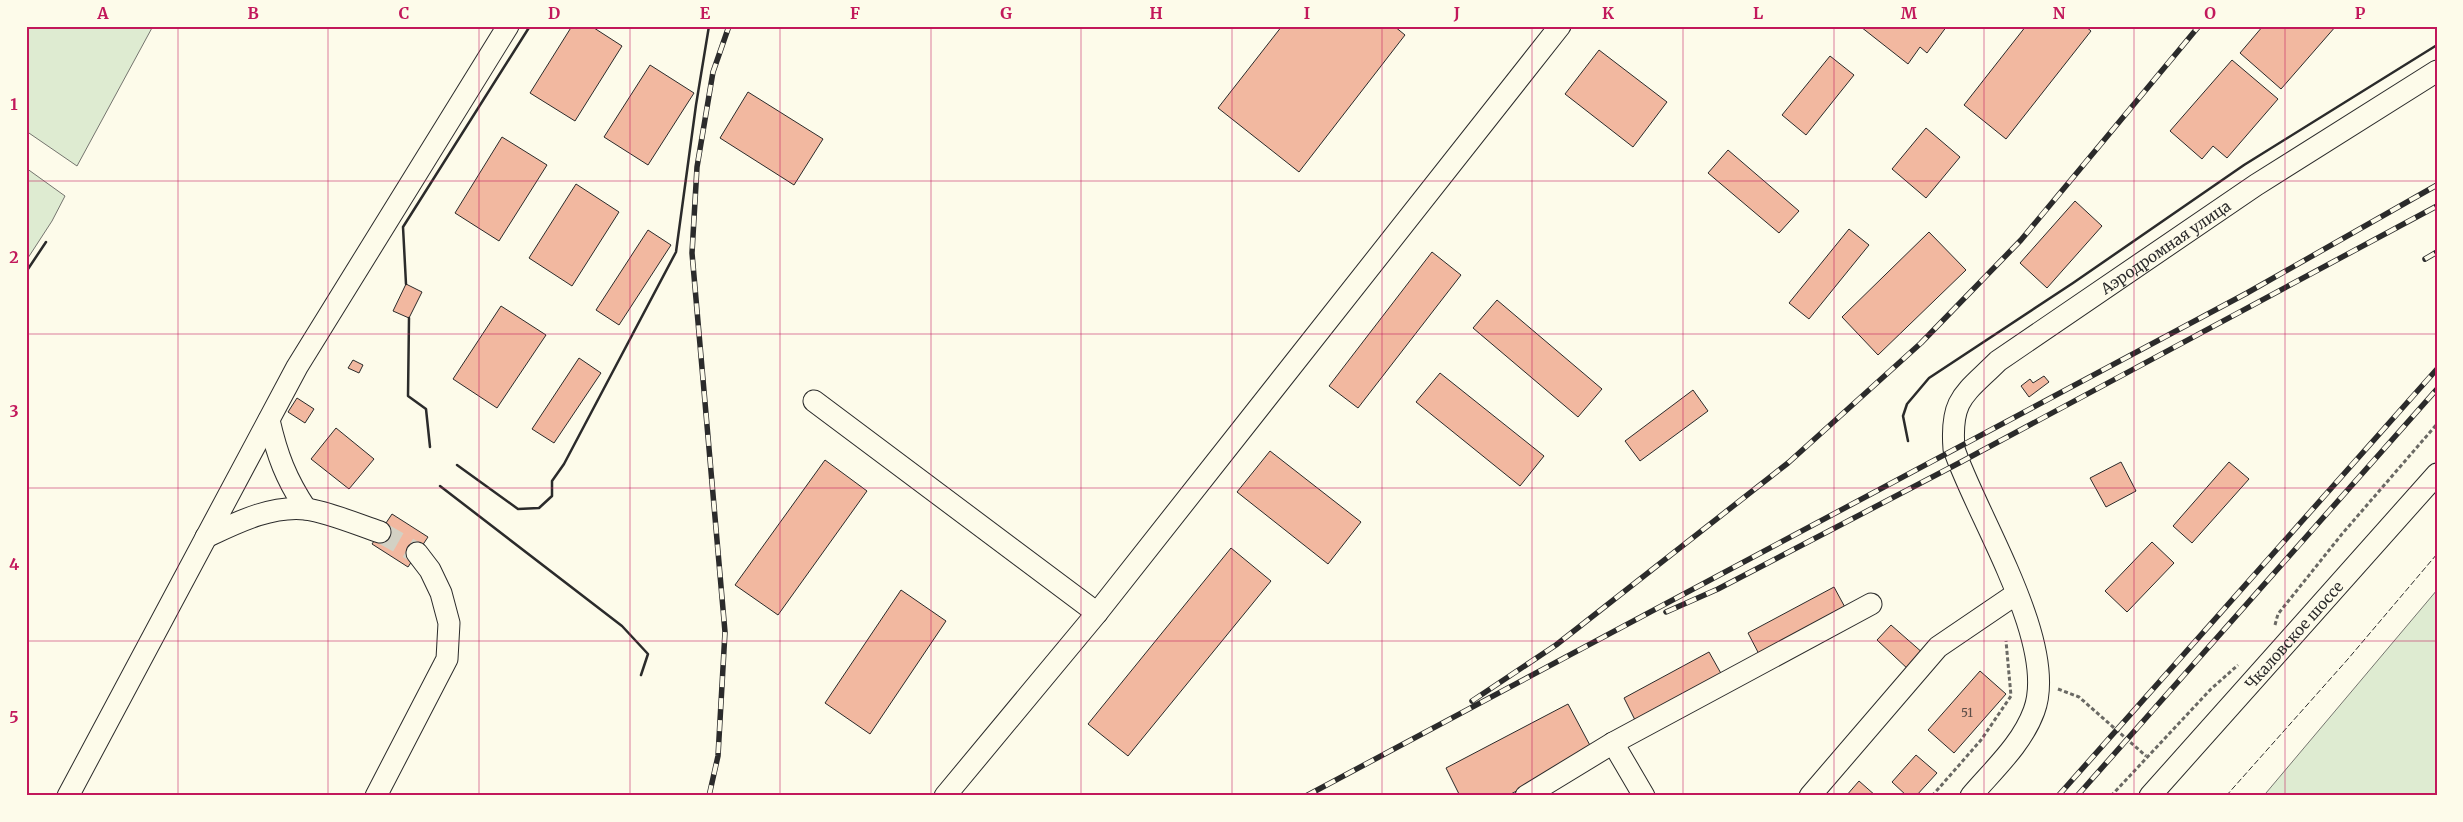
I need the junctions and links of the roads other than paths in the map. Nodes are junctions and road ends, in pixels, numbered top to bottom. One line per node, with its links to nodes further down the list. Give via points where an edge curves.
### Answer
1 (508, 26): 5 (street, via 297,367)
2 (1560, 26): 13 (street)
3 (2437, 71): 11 (street, Аэродромная улица, via 2256,185 1998,361 1964,394 1952,424 1954,449)
4 (814, 401): 13 (street)
5 (269, 420): 7 (street, via 276,452 288,481); 9 (street)
6 (2437, 474): 22 (street, Чкаловское шоссе)
7 (306, 509): 8 (street); 9 (street, via 271,512 239,521)
8 (380, 532)
9 (206, 538): 15 (street)
10 (417, 553): 16 (street, via 442,593 449,624 447,658)
11 (2016, 594): 20 (street, via 1938,647); 21 (street, Аэродромная улица, via 2031,636 2038,682 2035,709 2020,739)
12 (1871, 604): 14 (street)
13 (1097, 613): 17 (street)
14 (1613, 743): 18 (street); 19 (street)
15 (68, 796)
16 (376, 796)
17 (945, 796)
18 (1526, 796)
19 (1644, 796)
20 (1810, 796)
21 (1971, 796)
22 (2150, 796)

